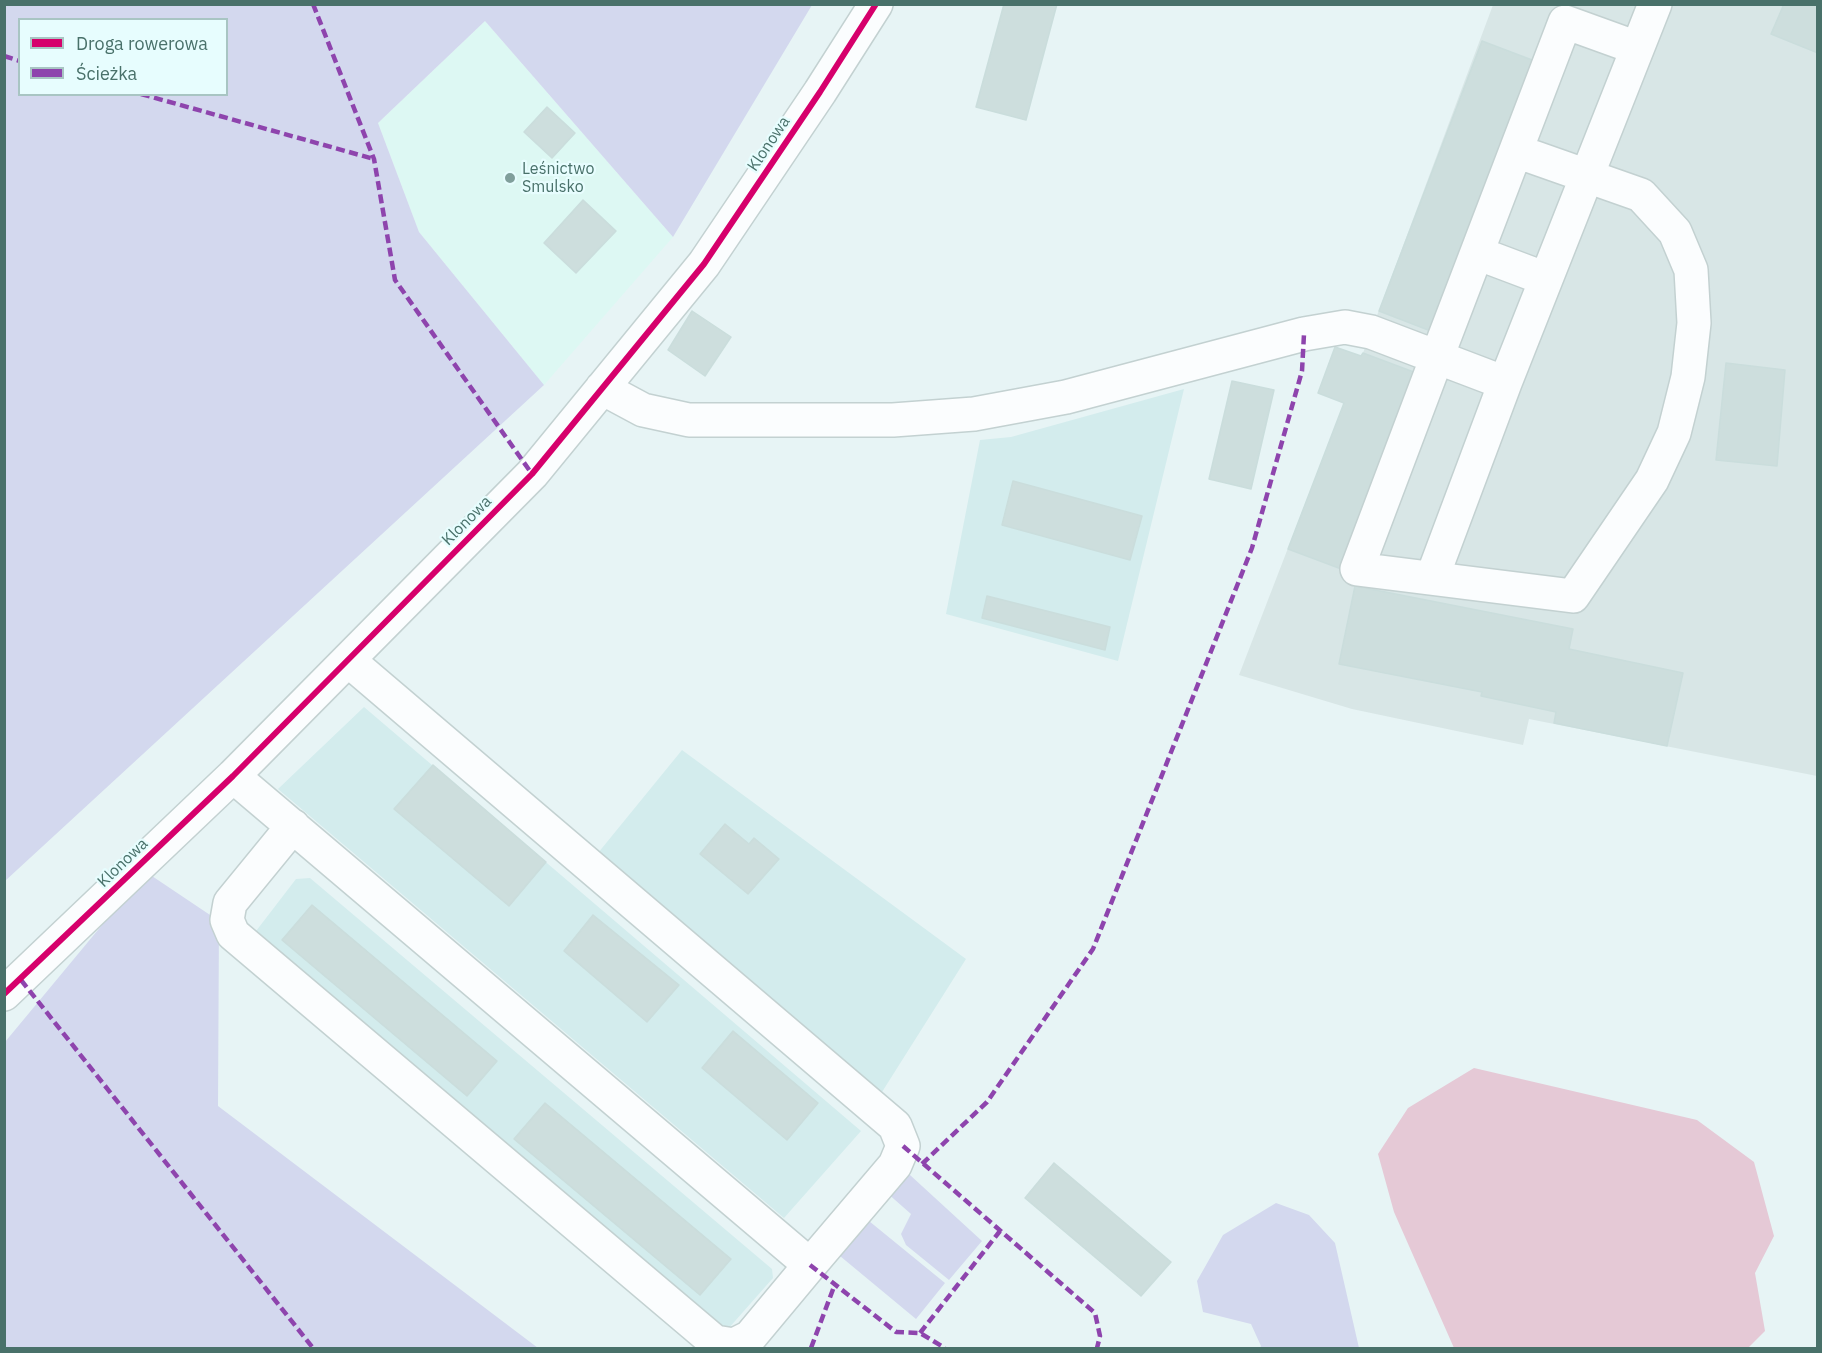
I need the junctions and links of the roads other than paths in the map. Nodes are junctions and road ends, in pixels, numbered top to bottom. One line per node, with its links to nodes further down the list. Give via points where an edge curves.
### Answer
1 (876, 4): 10 (street, Klonowa, via 704,264)
2 (1655, 4): 3 (street)
3 (1637, 48): 4 (street, via 1565,22); 5 (street)
4 (1516, 151): 5 (street); 6 (street)
5 (1587, 176): 7 (street); 11 (street, via 1641,195 1675,232 1691,270 1694,323 1688,377 1674,433 1652,480 1573,596)
6 (1477, 253): 7 (street); 8 (street)
7 (1546, 279): 9 (street)
8 (1437, 357): 9 (street); 10 (street, via 1371,332 1345,327 1304,334 1066,397 974,414 893,420 690,420 643,410); 11 (street, via 1357,569)
9 (1505, 383): 11 (street)
10 (602, 388): 12 (street, Klonowa, via 531,474)
11 (1432, 578)
12 (348, 660): 13 (street, Klonowa); 16 (street, via 895,1126 903,1146 895,1165)
13 (233, 776): 14 (street); 15 (street, Klonowa)
14 (293, 826): 16 (street); 16 (street, via 230,903 226,920 232,934 715,1342 734,1345 750,1337)
15 (4, 994)
16 (810, 1265)

